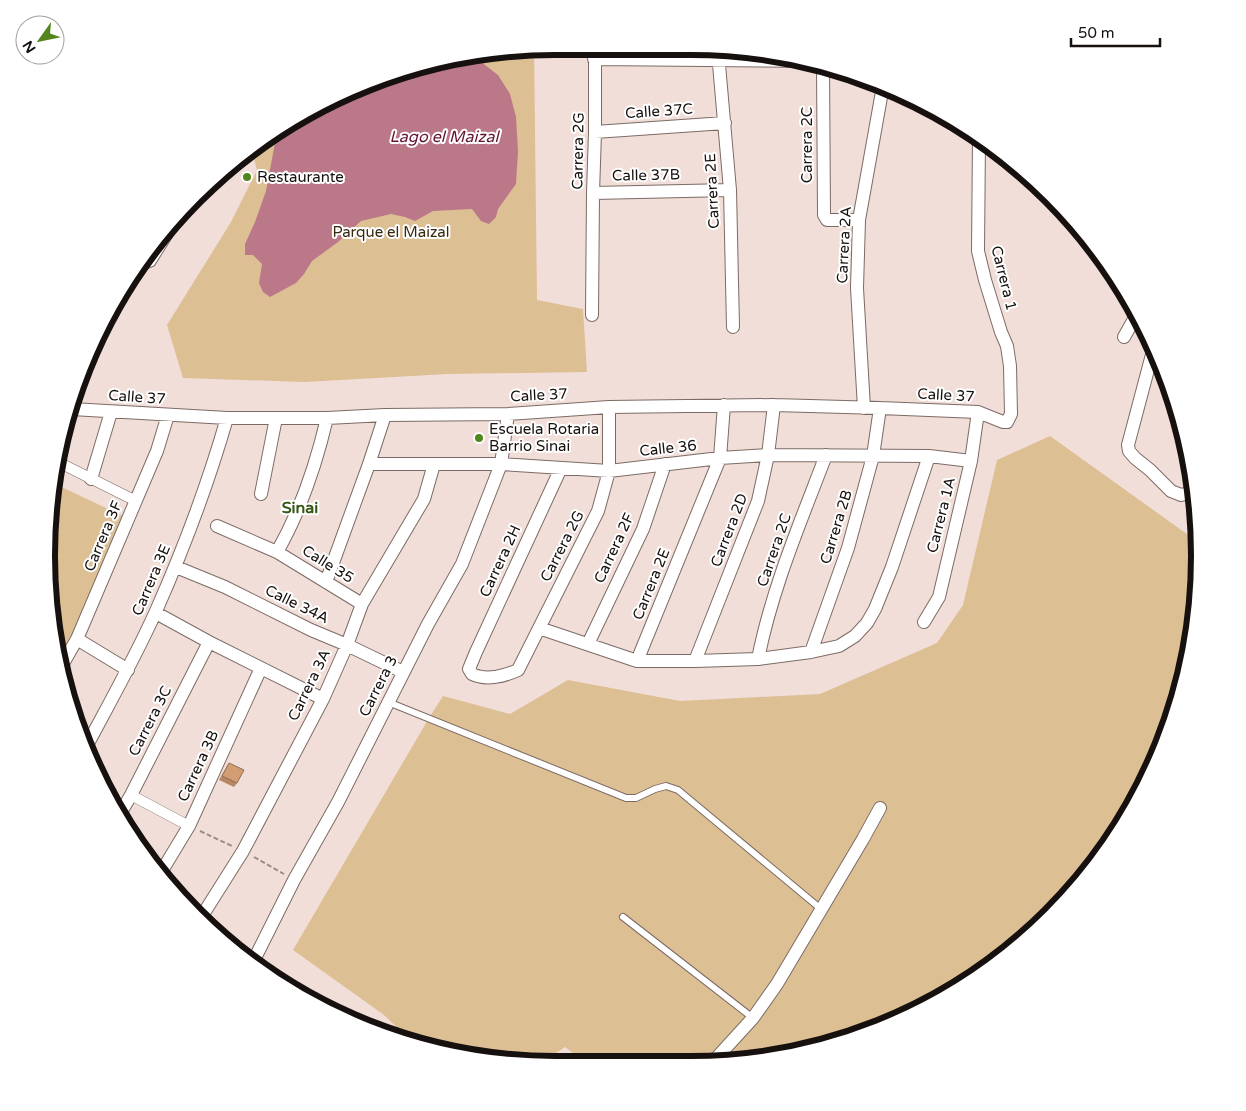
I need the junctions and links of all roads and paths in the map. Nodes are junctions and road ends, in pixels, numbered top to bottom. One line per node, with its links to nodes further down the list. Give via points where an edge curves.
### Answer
1 (594, 55): 8 (street, Carrera 2G)
2 (653, 55): 3 (street)
3 (719, 57): 4 (street); 7 (street, Carrera 2E)
4 (748, 58)
5 (823, 73): 12 (street, Carrera 2C, via 824,215 827,220)
6 (882, 93): 12 (street, Carrera 2A)
7 (725, 124): 8 (street, Calle 37C); 10 (street, Carrera 2E)
8 (595, 132): 11 (street, Carrera 2G)
9 (980, 147): 34 (street, Carrera 1, via 978,251 1007,346 1011,414)
10 (730, 190): 11 (street, Calle 37B); 17 (street, Carrera 2E)
11 (593, 193): 15 (street, Carrera 2G)
12 (859, 220): 23 (street, Carrera 2A, via 857,288)
13 (163, 245): 14 (lane)
14 (148, 265)
15 (592, 315)
16 (1133, 322): 18 (street)
17 (733, 327)
18 (1124, 337)
19 (1151, 359): 49 (street, via 1129,450 1171,492)
20 (724, 405): 21 (street, Calle 37); 22 (street, Calle 37); 39 (street, Carrera 2E)
21 (774, 405): 23 (street, Calle 37); 36 (street, Carrera 2D)
22 (608, 408): 28 (street, Calle 37); 47 (street, Carrera 2G)
23 (864, 408): 24 (street, Calle 37)
24 (880, 408): 27 (street, Calle 37); 37 (street, Carrera 2B)
25 (77, 409): 26 (street, Calle 37)
26 (111, 412): 29 (street, Calle 37); 48 (street)
27 (978, 412): 34 (street, Calle 37); 40 (street, Carrera 1A)
28 (508, 414): 30 (street, Calle 37); 43 (street, Carrera 3)
29 (168, 415): 31 (street, Calle 37); 51 (street, Carrera 3F, via 157,452)
30 (385, 415): 33 (street, Calle 37); 41 (street)
31 (227, 418): 32 (street, Calle 37); 54 (street, Carrera 3E)
32 (276, 418): 33 (street, Calle 37); 50 (street)
33 (327, 418): 53 (street, via 304,497)
34 (1007, 422)
35 (826, 454): 36 (street, Calle 36); 37 (street, Calle 36); 66 (street, Carrera 2C, via 775,595)
36 (768, 455): 39 (street, Calle 36); 68 (street, Carrera 2D, via 758,501)
37 (873, 456): 38 (street, Calle 36); 64 (street, Carrera 2B, via 848,548)
38 (929, 456): 40 (street, Calle 36); 64 (street, via 892,567 867,623 839,646)
39 (720, 458): 44 (street, Calle 36); 67 (street, Carrera 2E)
40 (971, 461): 58 (street, Carrera 1A, via 938,597)
41 (369, 464): 42 (street, Calle 36); 55 (street)
42 (434, 464): 43 (street, Calle 36); 56 (street, Carrera 3A, via 424,499)
43 (501, 464): 46 (street, Calle 36); 71 (street, Carrera 3, via 462,564)
44 (665, 464): 47 (street, Calle 36); 62 (street, Carrera 2F, via 643,529)
45 (64, 465): 48 (street)
46 (561, 468): 47 (street, Calle 36); 72 (street, Carrera 2H, via 470,669 476,676)
47 (609, 470): 59 (street, Carrera 2G, via 598,511)
48 (91, 479): 51 (street)
49 (1187, 493)
50 (260, 494)
51 (136, 501): 60 (street, Carrera 3F)
52 (217, 526): 53 (street, Calle 35)
53 (277, 552): 55 (street, Calle 35)
54 (176, 567): 57 (street, Carrera 3E); 63 (street, Calle 34A)
55 (326, 582): 56 (street, Calle 35)
56 (362, 604): 63 (street, Carrera 3A)
57 (156, 613): 61 (street); 70 (street, Carrera 3E)
58 (924, 622)
59 (539, 628): 62 (street); 72 (street, Carrera 2G, via 518,670)
60 (77, 639): 65 (street, Carrera 3F); 70 (street)
61 (209, 642): 69 (street); 76 (street, Carrera 3C)
62 (588, 644): 67 (street)
63 (347, 645): 71 (street, Calle 34A); 73 (street, Carrera 3A)
64 (811, 652): 66 (street)
65 (66, 658)
66 (758, 659): 68 (street)
67 (637, 661): 68 (street)
68 (695, 661)
69 (262, 668): 73 (street); 79 (street, Carrera 3B)
70 (128, 670): 75 (street, Carrera 3E)
71 (403, 672): 74 (street, Carrera 3)
72 (498, 677)
73 (323, 699): 82 (street, Carrera 3A, via 243,851)
74 (388, 702): 81 (lane, via 626,798 636,798 666,786 678,790); 84 (street, Carrera 3)
75 (90, 739)
76 (131, 795): 77 (street, Carrera 3C); 79 (street)
77 (123, 808)
78 (880, 808): 81 (street)
79 (188, 826): 80 (street, Carrera 3B)
80 (164, 867)
81 (821, 909): 85 (street)
82 (205, 912)
83 (623, 917): 85 (lane)
84 (256, 956)
85 (753, 1018): 86 (street)
86 (719, 1055)

